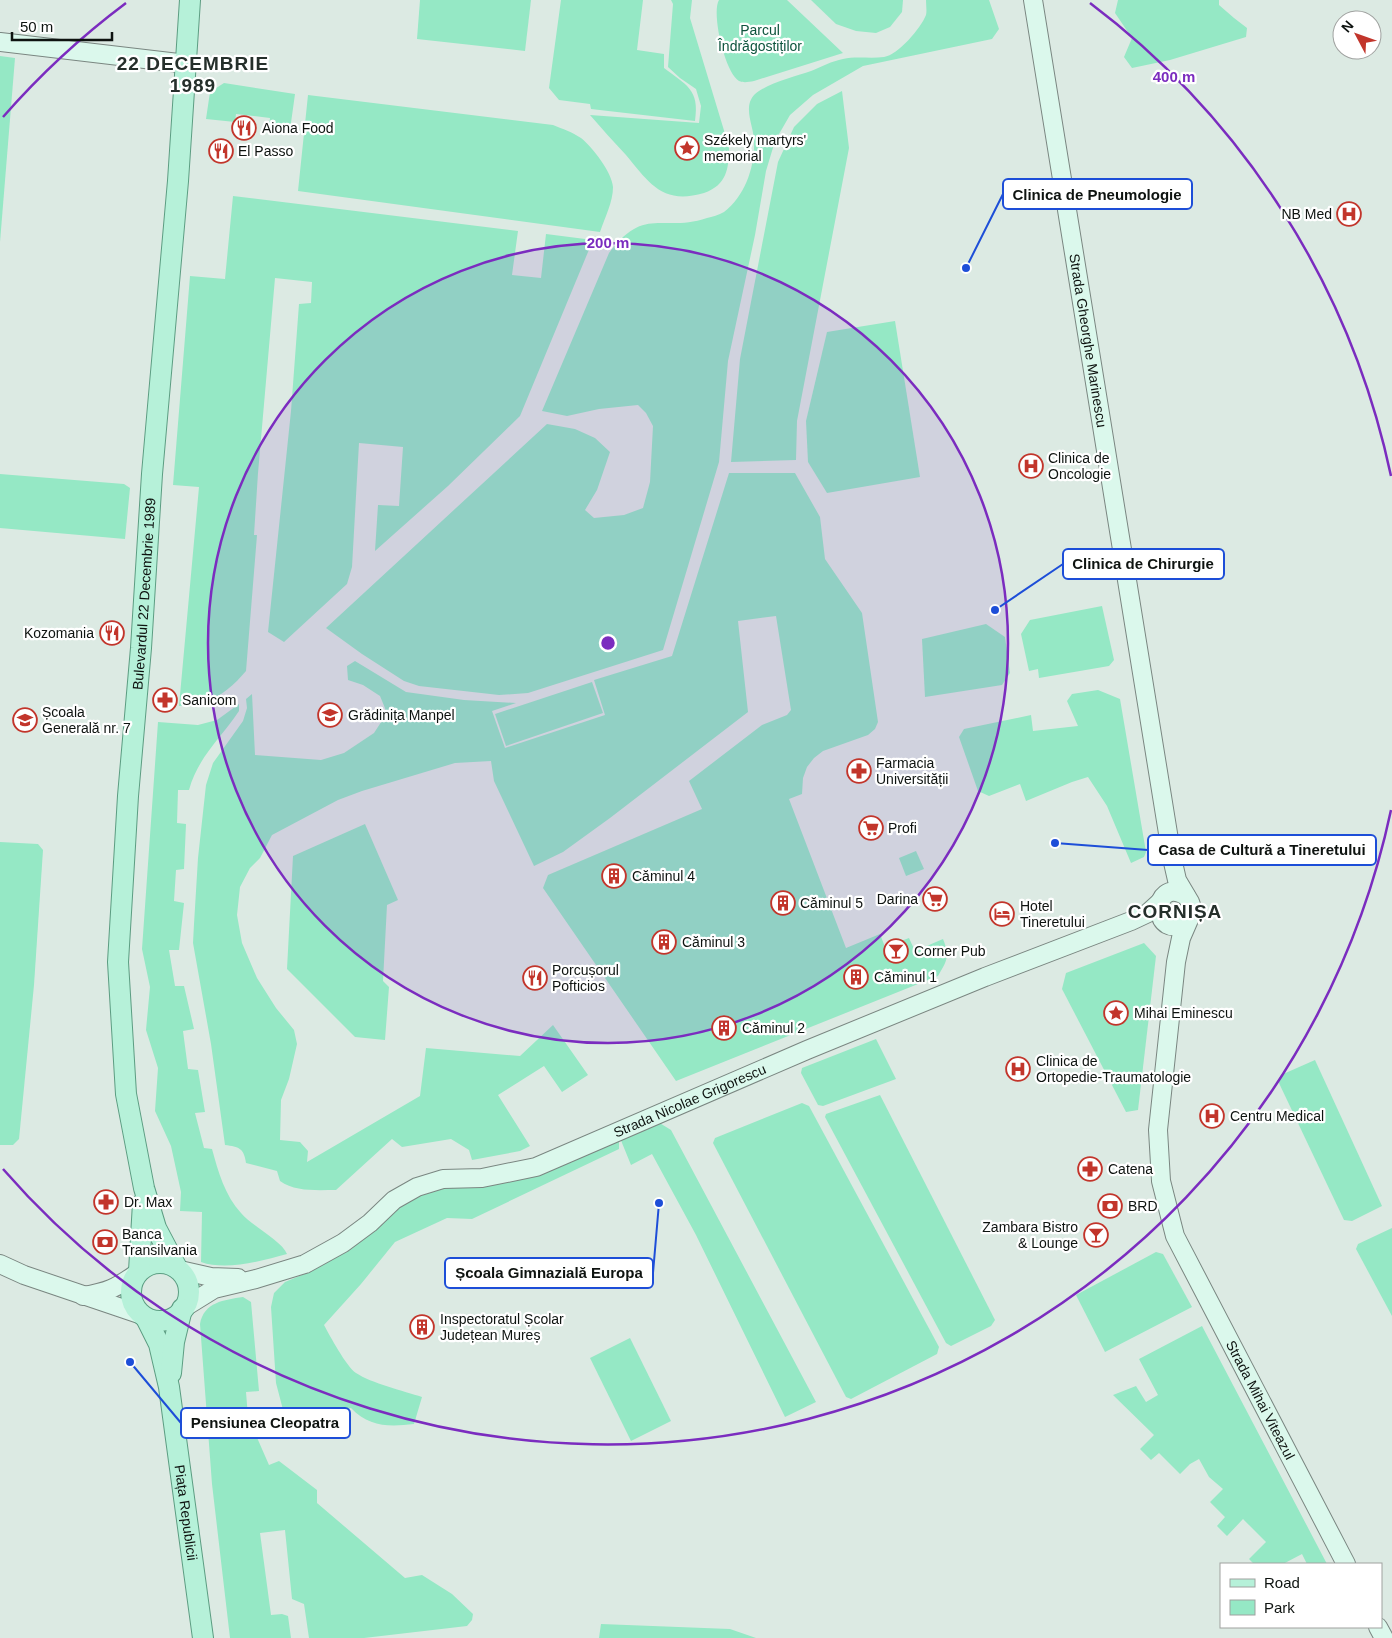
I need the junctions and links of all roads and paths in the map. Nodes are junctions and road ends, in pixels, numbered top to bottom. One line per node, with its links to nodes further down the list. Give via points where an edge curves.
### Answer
1 (190, 0): 4 (main road, Bulevardul 22 Decembrie 1989)
2 (1032, 0): 5 (main road, Strada Gheorghe Marinescu)
3 (0, 42): 4 (main road)
4 (186, 64): 12 (main road, Bulevardul 22 Decembrie 1989, via 152,474 118,962 126,1094)
5 (1172, 858): 6 (main road, Strada Gheorghe Marinescu, via 1177,880); 7 (main road, Strada Gheorghe Marinescu, via 1169,882)
6 (1186, 896): 7 (main road, via 1174,892); 8 (main road, via 1192,908)
7 (1161, 901): 9 (main road, Strada Nicolae Grigorescu); 10 (main road, via 1158,910)
8 (1188, 920): 10 (main road, via 1176,926); 11 (main road)
9 (1132, 921): 10 (main road, Strada Nicolae Grigorescu, via 1150,919); 16 (main road, Strada Nicolae Grigorescu, via 806,1050 536,1167 482,1178 443,1179 417,1187 394,1200 343,1243 305,1264)
10 (1165, 922): 11 (main road, via 1172,937)
11 (1176, 962): 21 (main road, Strada Mihai Viteazul, via 1158,1130 1161,1181 1176,1236)
12 (144, 1188): 14 (main road, Bulevardul 22 Decembrie 1989, via 156,1228); 15 (main road, Bulevardul 22 Decembrie 1989)
13 (0, 1264): 17 (main road)
14 (178, 1269): 15 (main road, via 162,1263 146,1266); 16 (main road, Strada Nicolae Grigorescu, via 212,1277); 18 (main road, Bulevardul 22 Decembrie 1989, via 189,1288)
15 (138, 1272): 17 (main road, via 103,1293); 19 (main road, Bulevardul 22 Decembrie 1989, via 130,1288 130,1296)
16 (256, 1279): 18 (main road, Strada Nicolae Grigorescu, via 214,1289)
17 (83, 1296): 19 (main road)
18 (184, 1308): 19 (main road, via 169,1320 157,1322); 20 (main road, Piața Republicii, via 174,1342)
19 (144, 1316): 20 (main road, Piața Republicii, via 159,1344)
20 (169, 1387): 22 (main road, Piața Republicii)
21 (1345, 1563)
22 (203, 1638)

